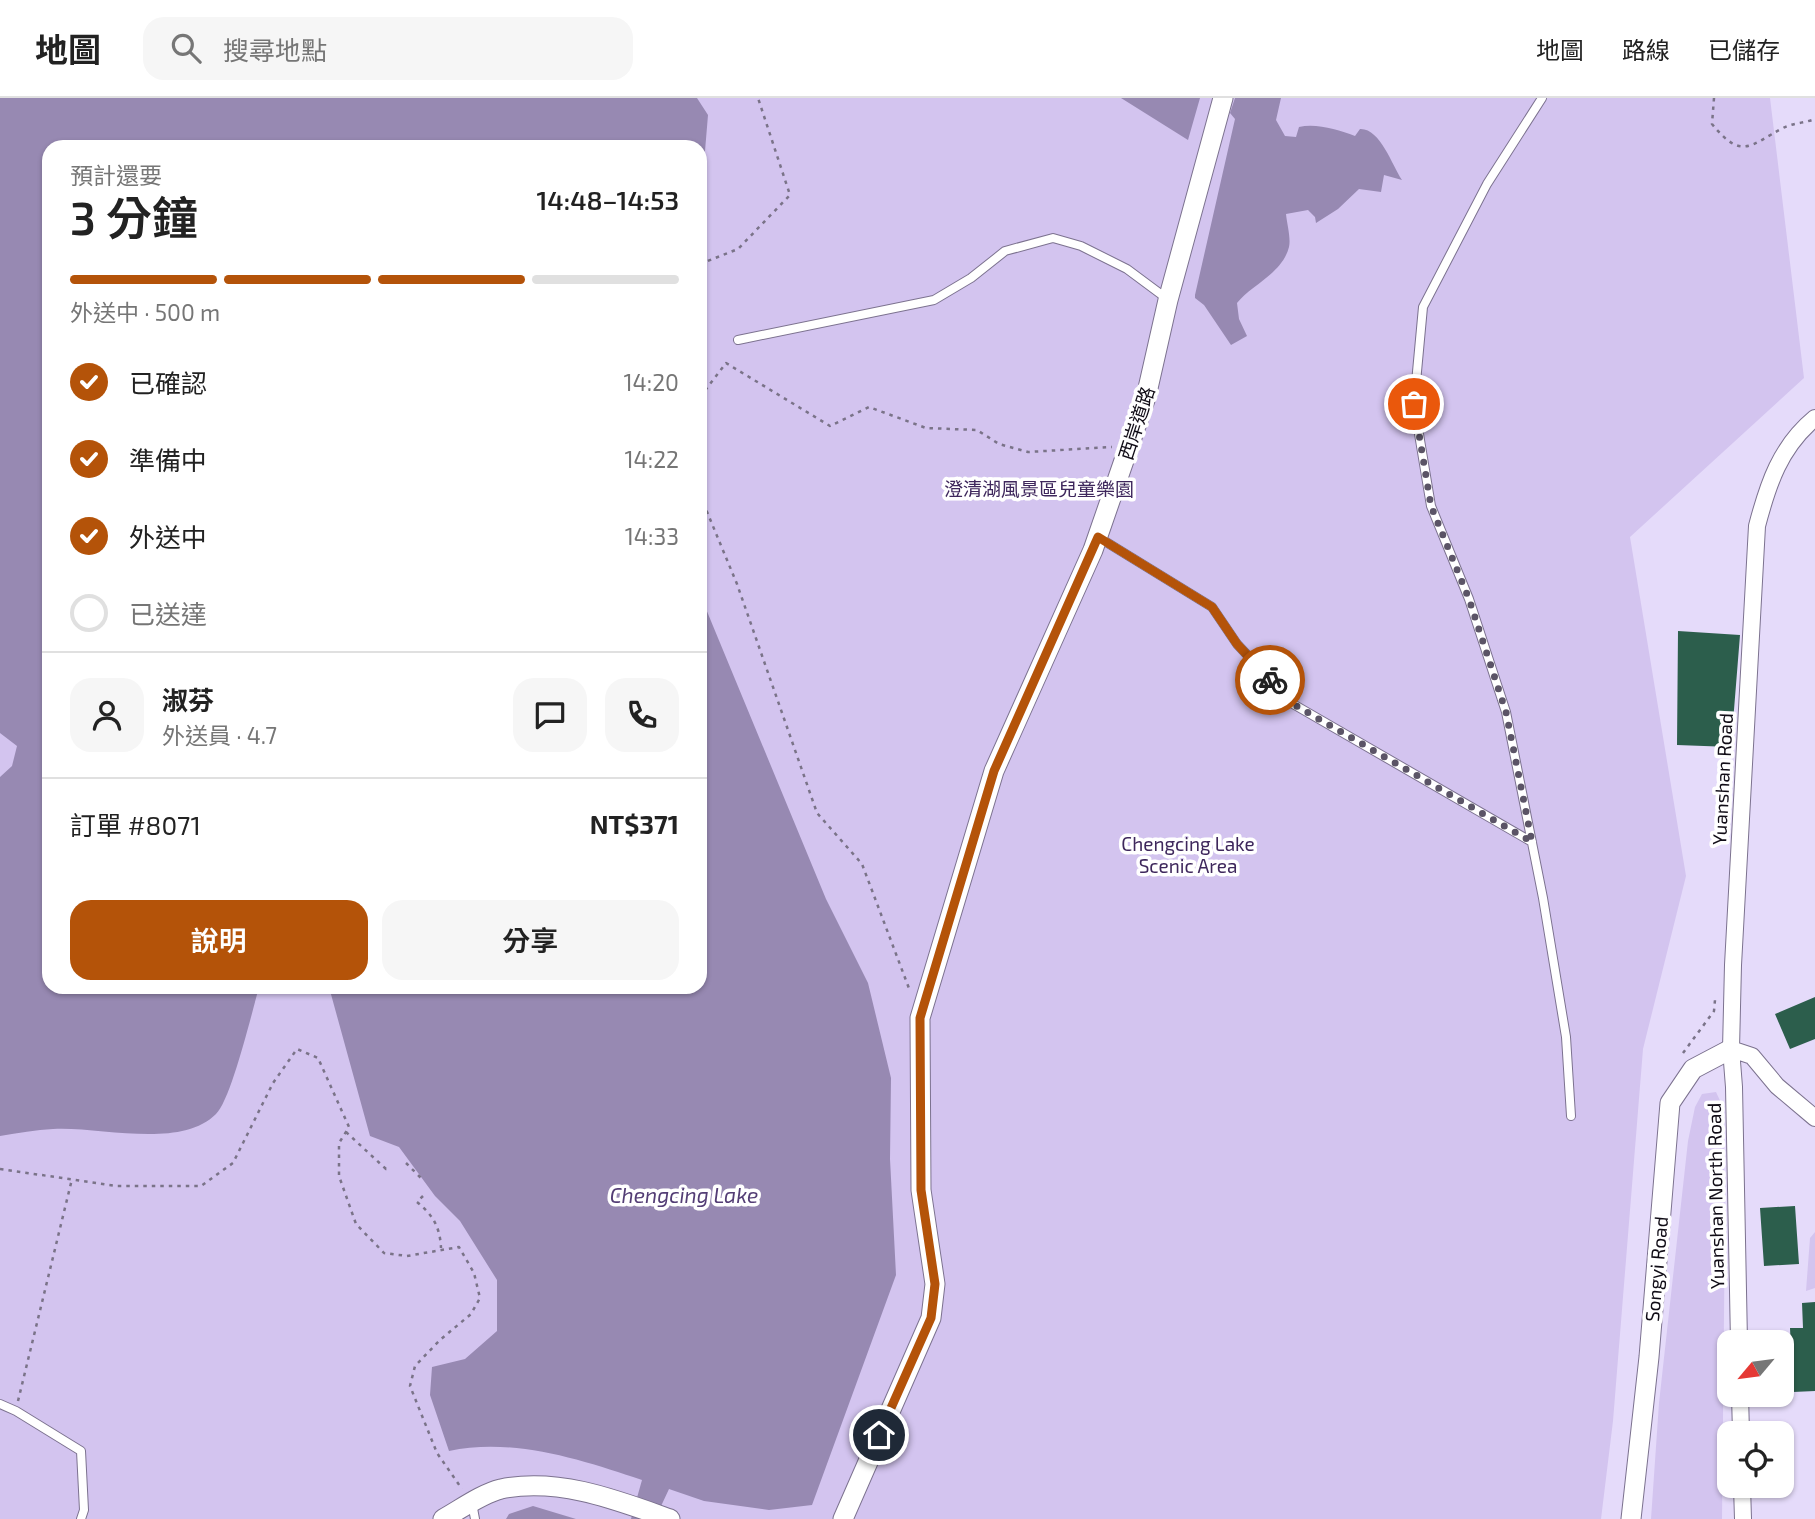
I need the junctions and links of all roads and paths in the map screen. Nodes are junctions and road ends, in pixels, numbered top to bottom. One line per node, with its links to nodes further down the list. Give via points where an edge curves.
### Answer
1 (758, 98): 6 (path, via 790,195 738,249)
2 (1223, 98): 7 (street, 西岸道路)
3 (1542, 98): 14 (lane, via 1486,184 1423,307 1414,404 1431,506 1469,599 1506,712)
4 (1714, 98): 5 (path, via 1712,124 1725,139 1744,147 1760,143 1784,127)
5 (1815, 119)
6 (707, 261)
7 (1168, 300): 8 (lane, via 1127,269 1053,238 1005,251 934,300); 11 (street, 西岸道路, via 1146,397)
8 (738, 340)
9 (707, 388): 11 (path, via 726,363 830,426 869,407 926,428 977,430 999,444 1028,452)
10 (1815, 418): 16 (street, Yuanshan Road, via 1785,451 1770,478 1757,526)
11 (1129, 446): 13 (street, 西岸道路)
12 (707, 512): 15 (path, via 817,813 862,864)
13 (1098, 537): 14 (lane, via 1212,607 1237,644 1293,704); 35 (street, 西岸道路, via 994,771 920,1018 921,1190 935,1284 931,1318)
14 (1532, 842): 17 (lane, via 1566,1037)
15 (912, 997)
16 (1731, 1049): 18 (street, via 1752,1056 1777,1086); 27 (street, Yuanshan North Road); 36 (street, Songyi Road, via 1693,1069 1670,1103)
17 (1571, 1116)
18 (1815, 1118)
19 (346, 1132): 21 (path, via 386,1169); 23 (path, via 349,1127 318,1058 297,1049 233,1163 201,1186 117,1186); 26 (path, via 339,1143 339,1176 356,1224 384,1253 407,1256)
20 (406, 1163): 24 (path)
21 (390, 1166)
22 (0, 1169): 23 (path)
23 (72, 1179): 29 (path)
24 (424, 1181)
25 (423, 1196): 26 (path, via 417,1202 432,1214)
26 (442, 1250): 31 (path, via 459,1247 474,1273 480,1298 471,1314 415,1366 410,1386 437,1453)
27 (1739, 1330)
28 (0, 1404): 29 (lane)
29 (16, 1411): 32 (lane, via 82,1451)
30 (1742, 1498): 37 (street)
31 (474, 1511): 33 (street); 34 (street, via 499,1490 546,1486 618,1500)
32 (81, 1519)
33 (443, 1519)
34 (670, 1519)
35 (843, 1519)
36 (1631, 1519)
37 (1743, 1519)

